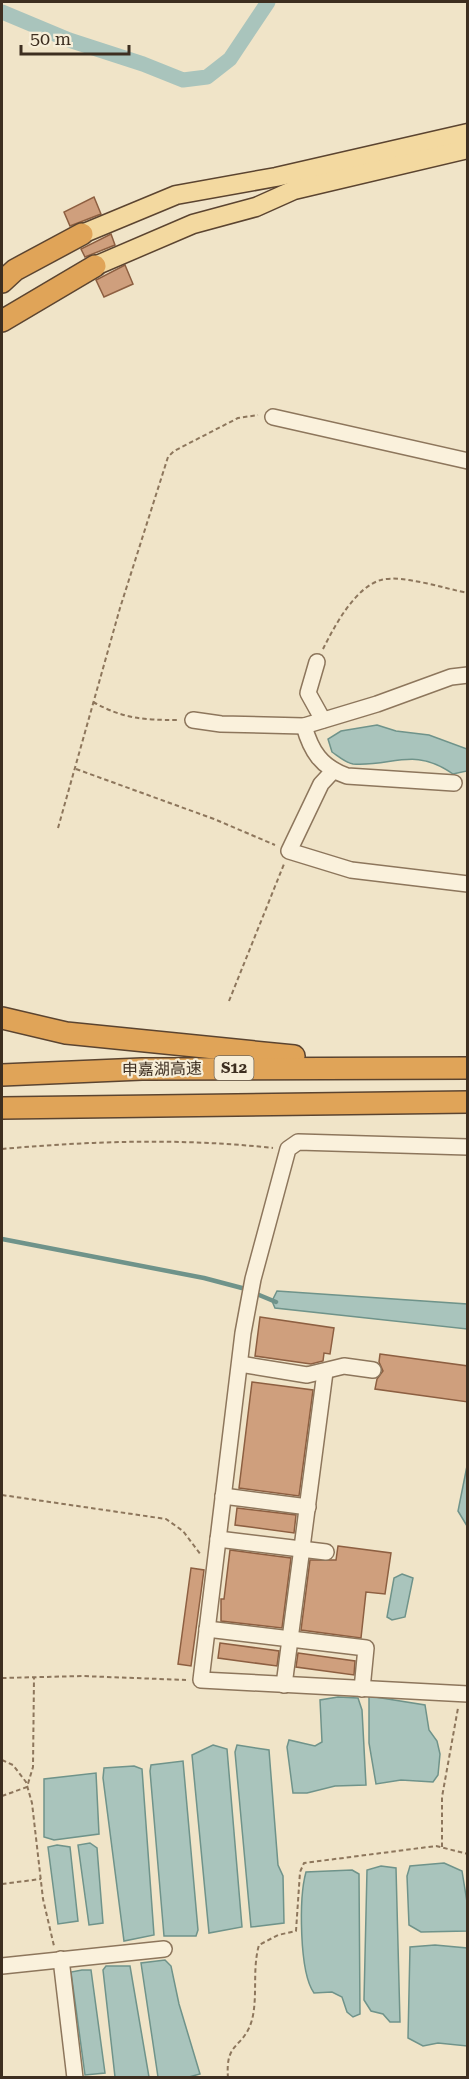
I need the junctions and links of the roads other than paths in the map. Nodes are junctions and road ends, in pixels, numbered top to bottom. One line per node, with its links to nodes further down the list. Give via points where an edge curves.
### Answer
1 (468, 133): 3 (main road, via 276,177 176,195)
2 (468, 149): 4 (main road, via 294,190 256,207 193,224)
3 (82, 234): 5 (highway, via 15,270)
4 (94, 266): 6 (highway)
5 (2, 282)
6 (2, 321)
7 (273, 417): 8 (street)
8 (468, 461)
9 (317, 662): 12 (street, via 308,693)
10 (468, 675): 12 (street)
11 (193, 720): 13 (street)
12 (323, 720): 13 (street)
13 (304, 726): 14 (street, via 310,748)
14 (333, 771): 15 (street, via 347,776); 16 (street, via 321,784 289,851 351,870)
15 (454, 783)
16 (468, 884)
17 (2, 1018): 18 (highway, via 66,1033)
18 (396, 1067): 19 (highway, 申嘉湖高速 / S12); 20 (highway, 申嘉湖高速 / S12)
19 (468, 1068)
20 (2, 1074)
21 (468, 1102): 22 (highway, S12)
22 (2, 1108)
23 (468, 1147): 24 (street, via 298,1142 288,1149 253,1279)
24 (240, 1364): 26 (street, via 307,1375); 27 (street)
25 (373, 1370): 26 (street, via 344,1366)
26 (325, 1372): 28 (street)
27 (223, 1496): 28 (street); 29 (street)
28 (308, 1507): 30 (street)
29 (218, 1539): 30 (street); 32 (street)
30 (302, 1549): 31 (street); 33 (street)
31 (326, 1552)
32 (207, 1629): 33 (street); 34 (street, via 201,1680)
33 (290, 1639): 34 (street); 35 (street, via 366,1648)
34 (284, 1685): 35 (street)
35 (362, 1689): 36 (street)
36 (465, 1694)
37 (164, 1949): 38 (street)
38 (61, 1959): 39 (street); 40 (street)
39 (2, 1966)
40 (75, 2078)

